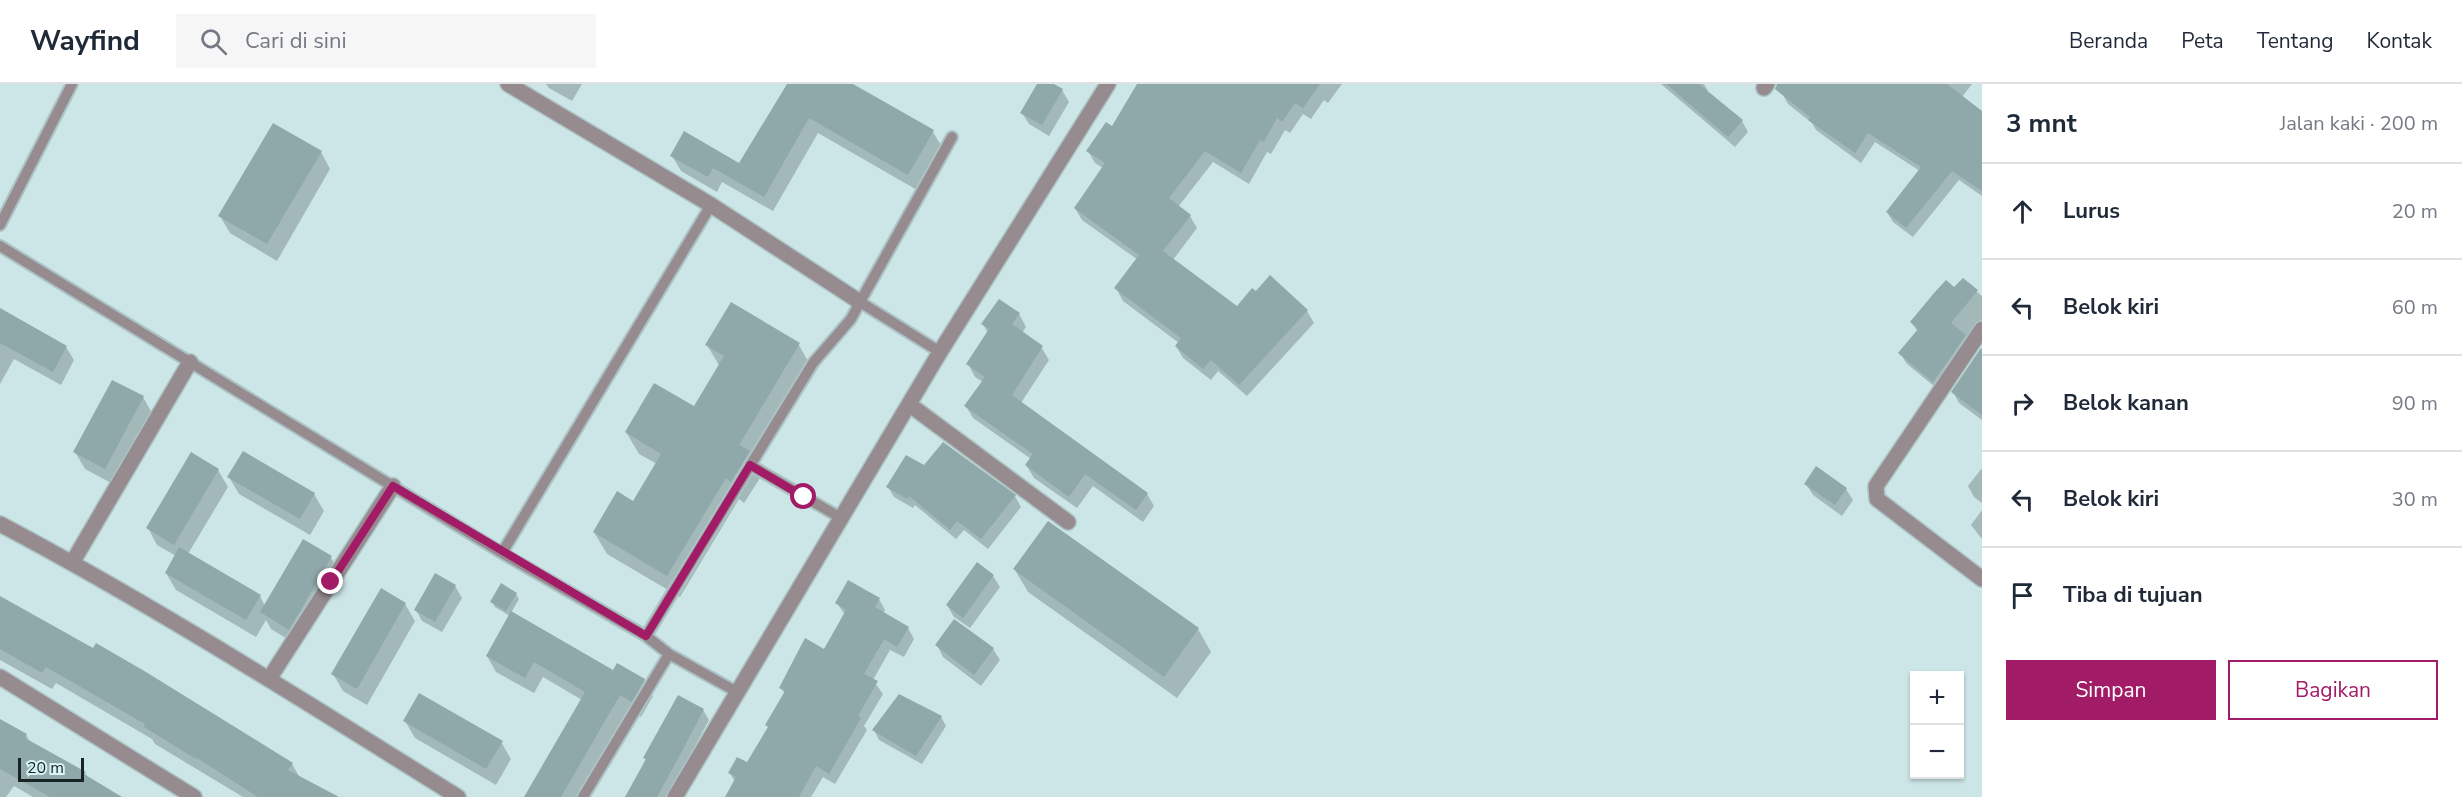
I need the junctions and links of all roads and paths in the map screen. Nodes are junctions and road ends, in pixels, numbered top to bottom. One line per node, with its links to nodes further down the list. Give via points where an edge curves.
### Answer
1 (72, 84): 6 (lane)
2 (508, 84): 5 (street)
3 (1108, 84): 10 (street)
4 (952, 137): 8 (lane)
5 (711, 205): 8 (street); 18 (lane)
6 (0, 225)
7 (0, 246): 11 (lane)
8 (860, 302): 10 (lane); 13 (lane, via 851,319 813,363)
9 (1982, 329): 20 (street, via 1876,486 1877,499)
10 (940, 352): 12 (street)
11 (190, 362): 14 (lane); 19 (street)
12 (910, 405): 15 (street); 16 (street)
13 (750, 465): 15 (lane); 21 (lane)
14 (393, 486): 18 (lane); 24 (street)
15 (841, 518): 25 (street)
16 (1068, 522)
17 (0, 524): 19 (street)
18 (502, 553): 21 (lane)
19 (72, 563): 24 (street)
20 (1982, 579)
21 (646, 636): 22 (lane)
22 (669, 654): 25 (lane); 28 (lane)
23 (0, 678): 26 (street)
24 (269, 679): 27 (street)
25 (737, 692): 29 (street)
26 (194, 797)
27 (458, 797)
28 (583, 797)
29 (675, 797)

